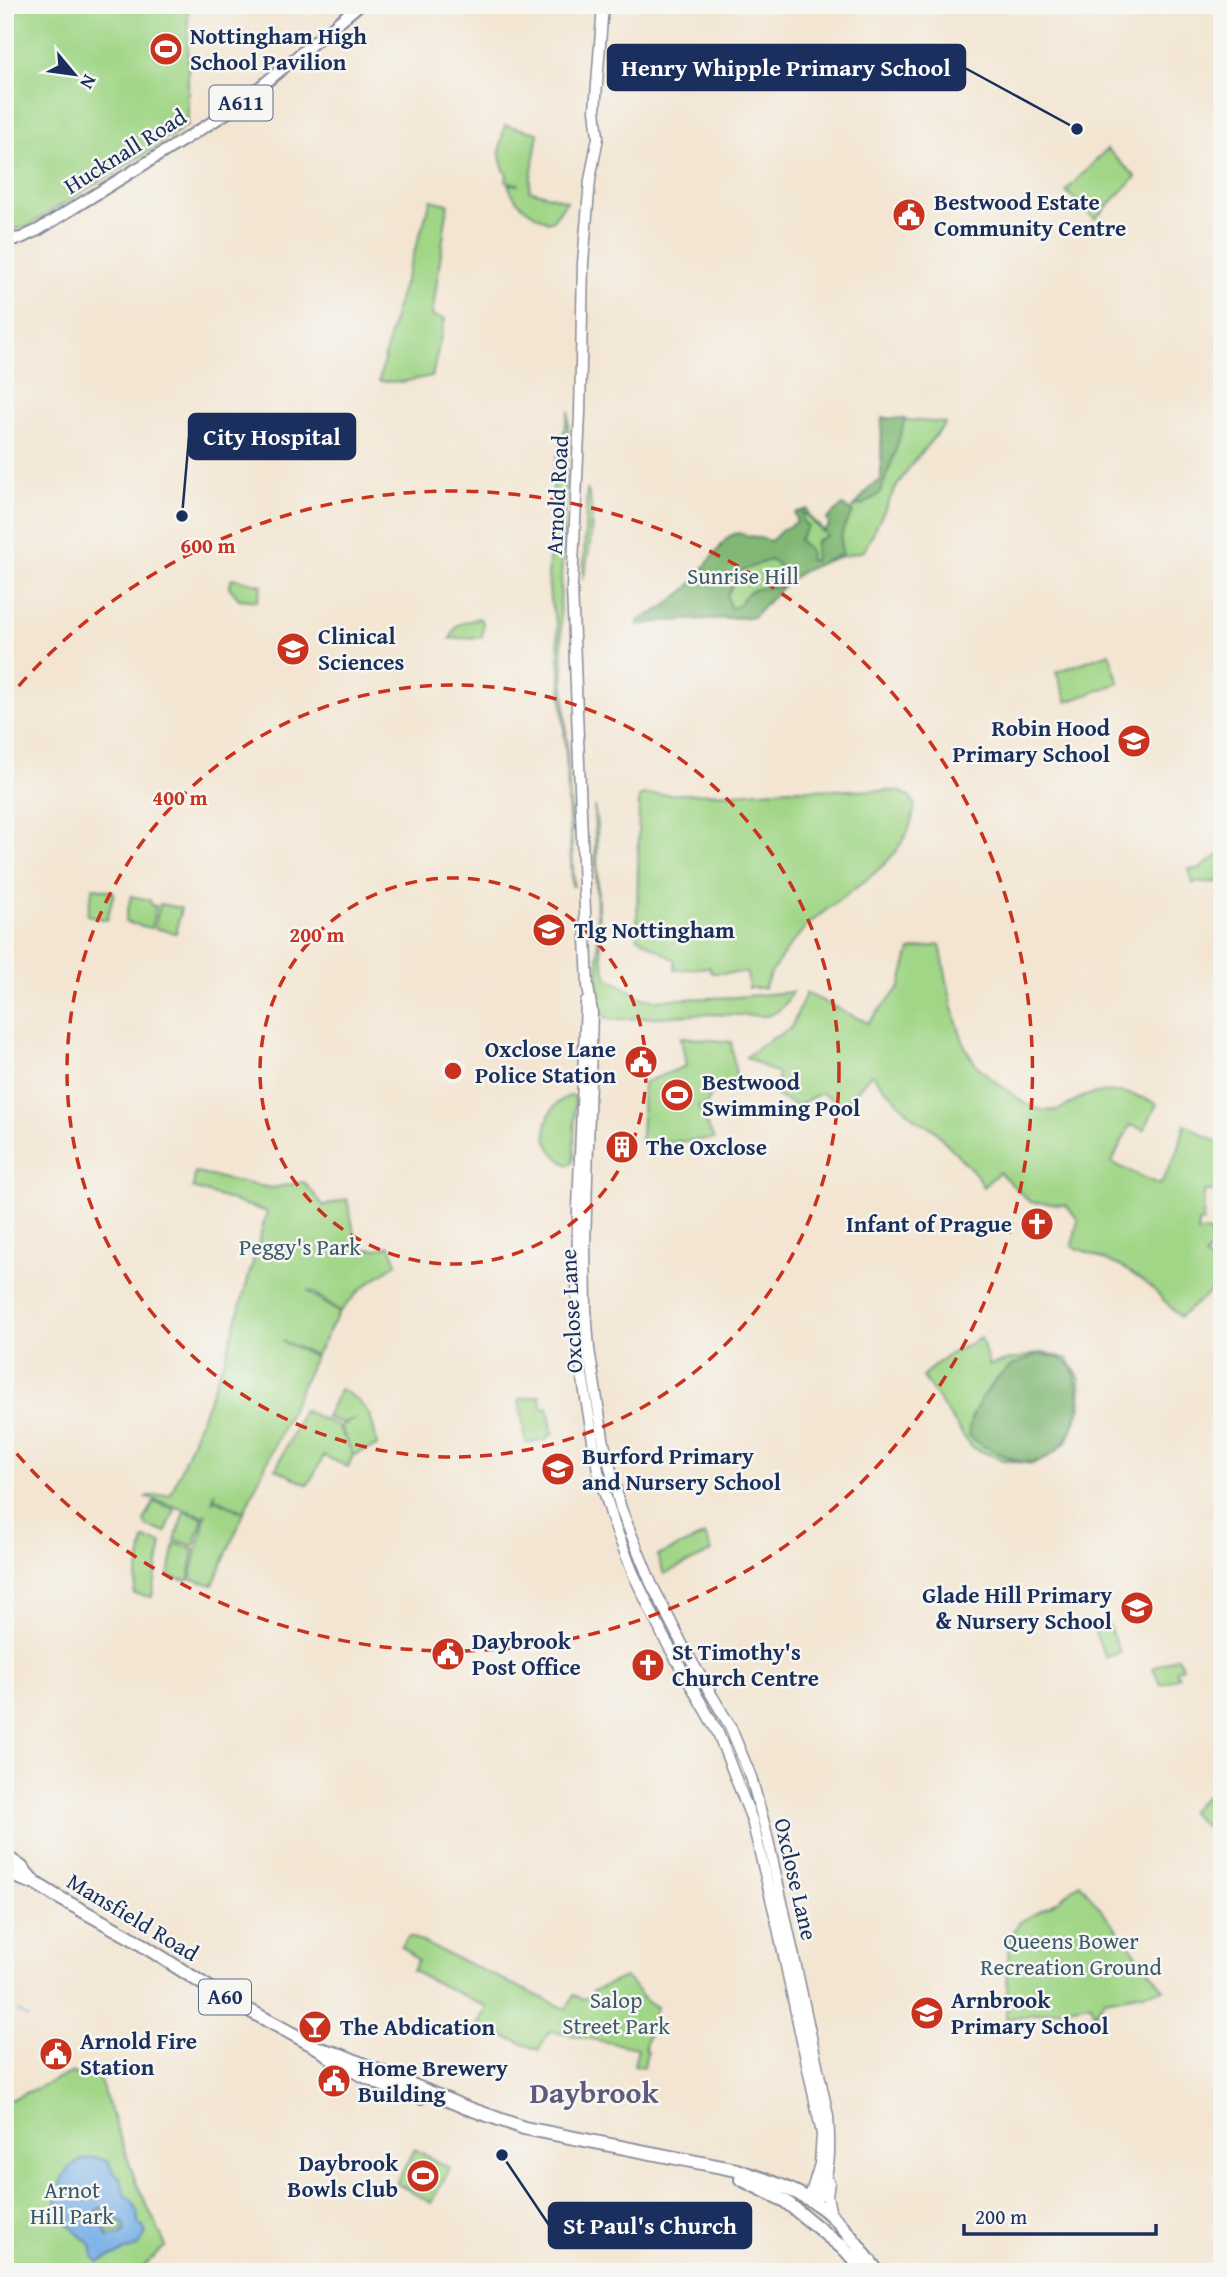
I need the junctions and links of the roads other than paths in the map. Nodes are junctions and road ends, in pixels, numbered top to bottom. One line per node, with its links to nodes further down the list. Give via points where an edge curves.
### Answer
1 (359, 5): 3 (main road, Hucknall Road / A611, via 235,108 38,230)
2 (603, 5): 4 (main road, Arnold Road, via 595,110 598,137 581,289 572,587)
3 (5, 241)
4 (588, 1028): 5 (main road, Oxclose Lane, via 577,1244 579,1346 598,1471); 6 (main road, Oxclose Lane, via 585,1244 589,1349 608,1465)
5 (636, 1581): 6 (main road); 8 (main road, Oxclose Lane)
6 (651, 1583): 7 (main road, Oxclose Lane)
7 (723, 1712): 8 (main road); 12 (main road, Oxclose Lane, via 746,1762 765,1827)
8 (718, 1733): 14 (main road, Oxclose Lane, via 758,1836 821,2134 820,2164)
9 (5, 1856): 11 (highway, Mansfield Road / A60)
10 (5, 1868): 11 (highway, Mansfield Road / A60)
11 (35, 1883): 13 (highway, Mansfield Road / A60, via 320,2049 524,2128)
12 (828, 2116): 14 (main road, Oxclose Lane, via 826,2180); 16 (main road, via 833,2135 827,2196)
13 (711, 2164): 14 (highway, Mansfield Road / A60); 15 (highway, Mansfield Road / A60)
14 (809, 2196): 15 (highway, Mansfield Road); 16 (highway, Mansfield Road / A60); 17 (highway, Mansfield Road / A60)
15 (785, 2201): 17 (highway, Mansfield Road / A60)
16 (831, 2215): 19 (highway, Mansfield Road / A60)
17 (844, 2249): 18 (highway, Mansfield Road / A60)
18 (865, 2272)
19 (878, 2272)

